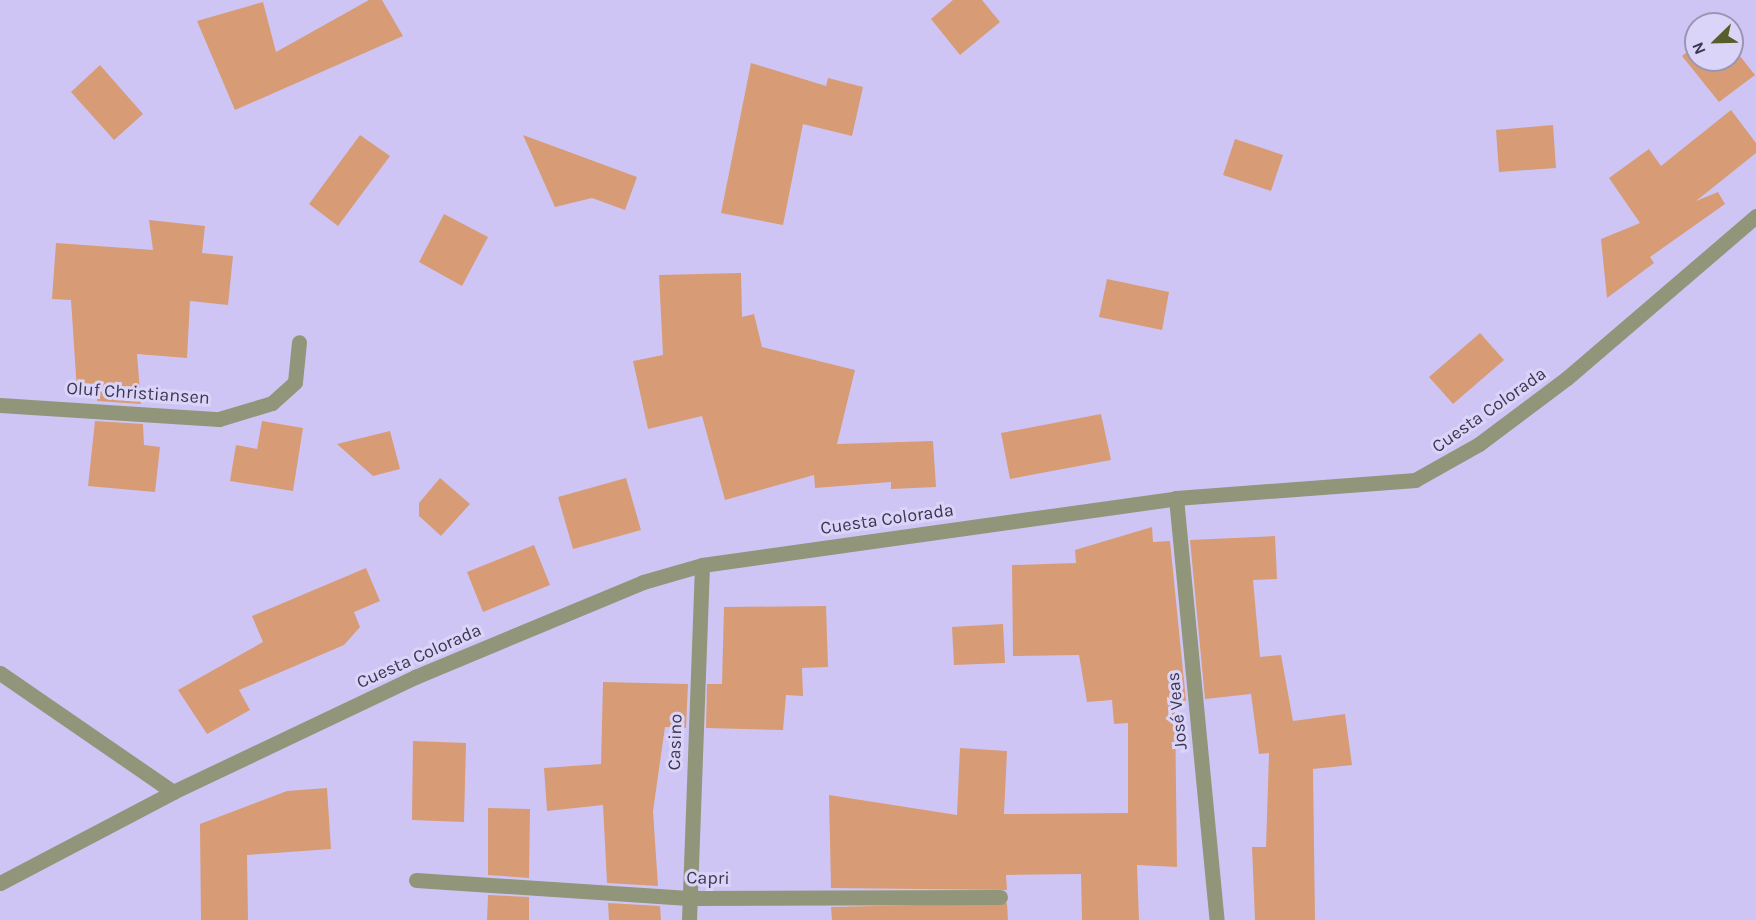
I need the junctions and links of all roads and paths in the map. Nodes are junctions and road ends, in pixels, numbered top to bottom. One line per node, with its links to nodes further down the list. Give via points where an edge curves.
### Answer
1 (1756, 216): 4 (street, Cuesta Colorada, via 1567,378 1439,470 1385,486)
2 (299, 342): 3 (street, Oluf Christiansen, via 295,382 272,403 219,419)
3 (0, 405)
4 (1176, 498): 5 (street, Cuesta Colorada); 13 (street, José Veas)
5 (702, 565): 7 (street, Cuesta Colorada, via 643,582 415,677); 11 (street, Casino)
6 (0, 673): 7 (street)
7 (173, 792): 9 (street, Cuesta Colorada)
8 (416, 880): 11 (street, Capri)
9 (0, 882)
10 (1000, 897): 11 (street, Capri)
11 (688, 898): 12 (street, Casino)
12 (689, 920)
13 (1217, 920)

